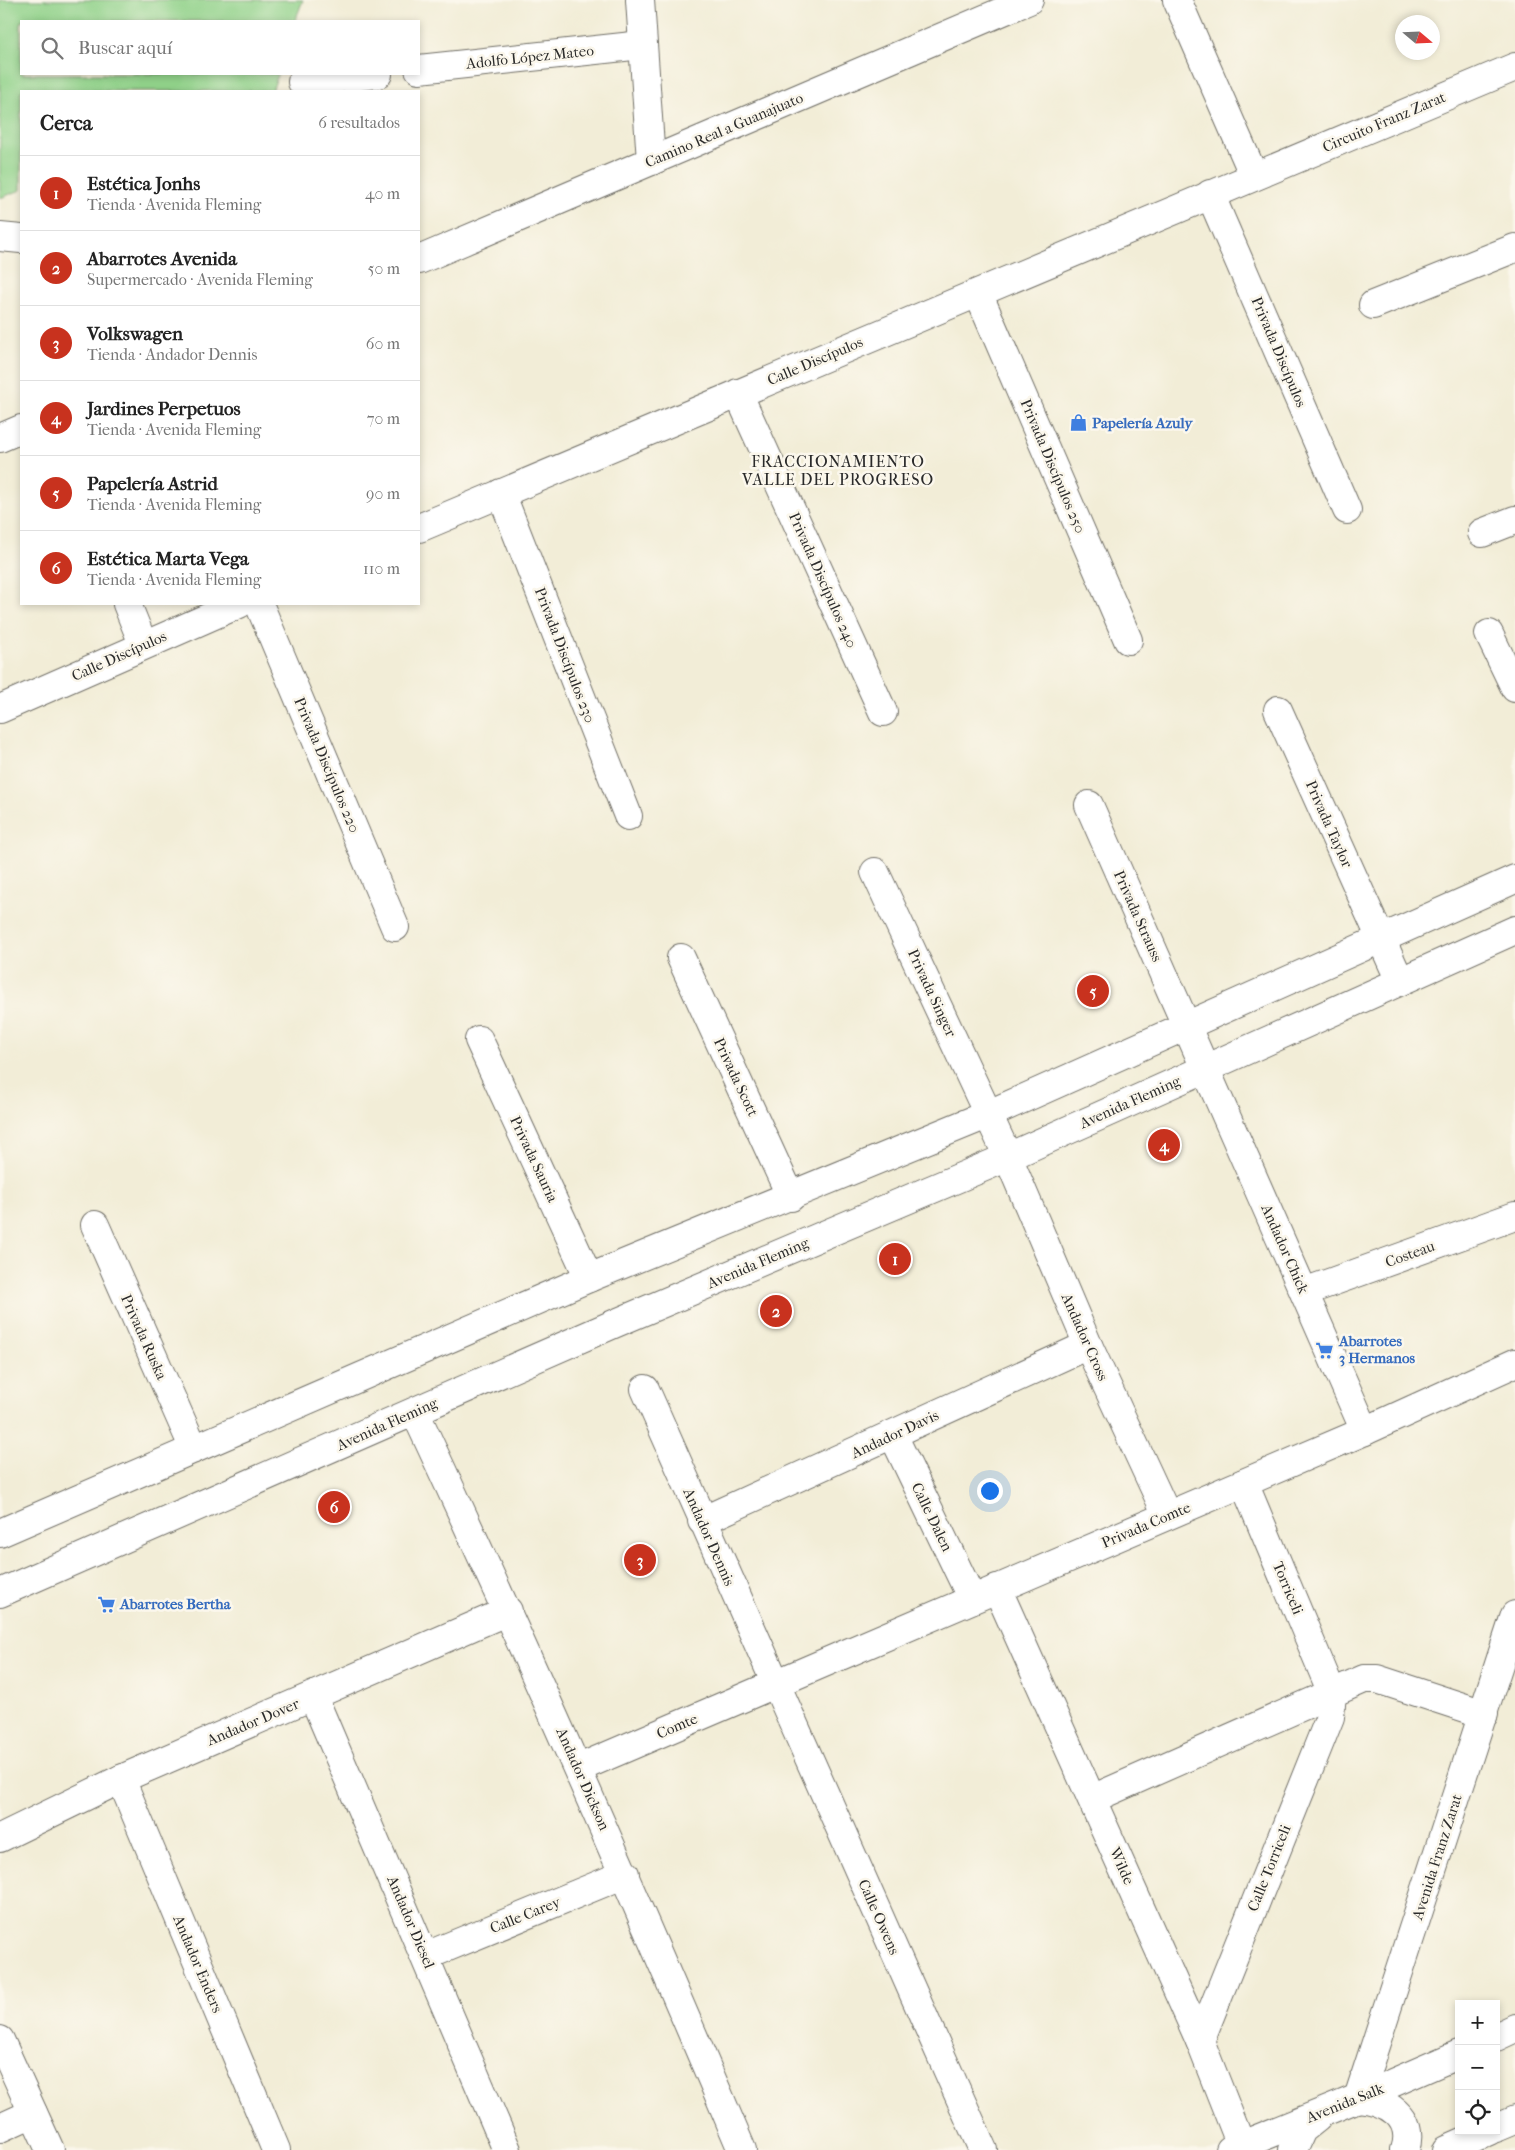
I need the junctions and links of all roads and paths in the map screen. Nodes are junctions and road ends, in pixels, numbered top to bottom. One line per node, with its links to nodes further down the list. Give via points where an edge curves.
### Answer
1 (640, 0): 4 (street)
2 (1029, 0): 9 (street, Camino Real a Guanajuato)
3 (1177, 0): 10 (street)
4 (642, 45): 6 (street, Adolfo López Mateo); 9 (street)
5 (1515, 67): 10 (street, Circuito Franz Zarat)
6 (420, 69)
7 (368, 75): 8 (street)
8 (302, 82)
9 (651, 161): 15 (street, Camino Real a Guanajuato)
10 (1254, 176): 11 (street, Circuito Franz Zarat)
11 (1210, 194): 16 (street, Calle Discípulos); 22 (street, Privada Discípulos)
12 (0, 237): 13 (street)
13 (20, 239)
14 (1515, 248): 17 (street)
15 (420, 260)
16 (978, 292): 18 (street, Calle Discípulos); 30 (street, Privada Discípulos 250)
17 (1372, 305)
18 (738, 394): 21 (street, Calle Discípulos); 35 (street, Privada Discípulos 240)
19 (20, 430): 20 (street)
20 (0, 438)
21 (501, 494): 24 (street, Calle Discípulos); 37 (street, Privada Discípulos 230)
22 (1347, 510)
23 (1515, 520): 25 (street)
24 (420, 528)
25 (1482, 533)
26 (127, 605): 31 (street)
27 (237, 605): 31 (street, Calle Discípulos)
28 (259, 605): 40 (street, Privada Discípulos 220)
29 (1489, 634): 32 (street)
30 (1128, 640)
31 (144, 644): 33 (street, Calle Discípulos)
32 (1515, 688)
33 (0, 709)
34 (1278, 710): 42 (street, Privada Taylor)
35 (882, 712)
36 (1090, 805): 45 (street, Privada Strauss)
37 (628, 816)
38 (875, 872): 48 (street, Privada Singer)
39 (1515, 879): 42 (street)
40 (395, 927)
41 (1515, 930): 44 (street, Avenida Fleming)
42 (1381, 938): 44 (street, Privada Taylor); 45 (street)
43 (681, 958): 50 (street, Privada Scott)
44 (1400, 981): 47 (street, Avenida Fleming)
45 (1187, 1026): 47 (street, Privada Strauss); 48 (street)
46 (479, 1040): 53 (street, Privada Sauria)
47 (1206, 1068): 49 (street, Avenida Fleming); 54 (street, Andador Chick)
48 (988, 1114): 49 (street, Privada Singer); 50 (street)
49 (1008, 1157): 55 (street, Andador Cross); 58 (street, Avenida Fleming)
50 (791, 1197): 53 (street)
51 (1515, 1216): 54 (street, Costeau)
52 (95, 1225): 61 (street, Privada Ruska)
53 (589, 1278): 61 (street)
54 (1304, 1292): 59 (street, Andador Chick)
55 (1088, 1345): 60 (street, Andador Davis); 63 (street, Andador Cross)
56 (1515, 1363): 59 (street, Privada Comte)
57 (644, 1389): 64 (street, Andador Dennis)
58 (415, 1412): 67 (street, Avenida Fleming); 69 (street, Andador Dickson)
59 (1364, 1431): 62 (street, Privada Comte)
60 (893, 1435): 64 (street, Andador Davis); 68 (street, Calle Dalen)
61 (194, 1449): 65 (street)
62 (1244, 1483): 63 (street, Privada Comte); 72 (street, Torriceli)
63 (1167, 1515): 66 (street, Privada Comte)
64 (702, 1521): 71 (street, Andador Dennis)
65 (0, 1533)
66 (998, 1588): 68 (street, Privada Comte); 77 (street, Wilde)
67 (0, 1593)
68 (972, 1600): 71 (street, Privada Comte)
69 (508, 1611): 73 (street, Andador Dover); 75 (street, Andador Dickson)
70 (1515, 1615): 74 (street, Avenida Franz Zarat)
71 (775, 1683): 75 (street, Comte); 98 (street, Calle Owens)
72 (1332, 1693): 74 (street, via 1364,1679 1377,1680); 77 (street); 84 (street, Calle Torriceli, via 1330,1717)
73 (313, 1696): 76 (street, Andador Dover); 80 (street, Andador Diesel)
74 (1484, 1714): 86 (street, Avenida Franz Zarat)
75 (579, 1768): 79 (street, Andador Dickson)
76 (121, 1779): 78 (street, Andador Dover); 95 (street, Andador Enders)
77 (1092, 1800): 84 (street, Wilde)
78 (0, 1838)
79 (625, 1874): 80 (street, Calle Carey); 97 (street, Andador Dickson)
80 (426, 1956): 96 (street, Andador Diesel)
81 (1515, 2028): 82 (street)
82 (1500, 2035)
83 (0, 2040): 87 (street)
84 (1200, 2041): 93 (street, Wilde)
85 (1455, 2056): 86 (street, Avenida Salk)
86 (1358, 2098): 88 (street, Avenida Salk); 100 (street, via 1382,2102 1394,2109 1406,2133)
87 (33, 2112): 91 (street); 94 (street)
88 (1324, 2112): 93 (street, Avenida Salk); 99 (street, via 1302,2130)
89 (1515, 2120): 90 (street)
90 (1500, 2126)
91 (0, 2128)
92 (1480, 2135): 101 (street)
93 (1236, 2148)
94 (50, 2150)
95 (276, 2150)
96 (507, 2150)
97 (742, 2150)
98 (982, 2150)
99 (1293, 2150)
100 (1405, 2150)
101 (1446, 2150)

